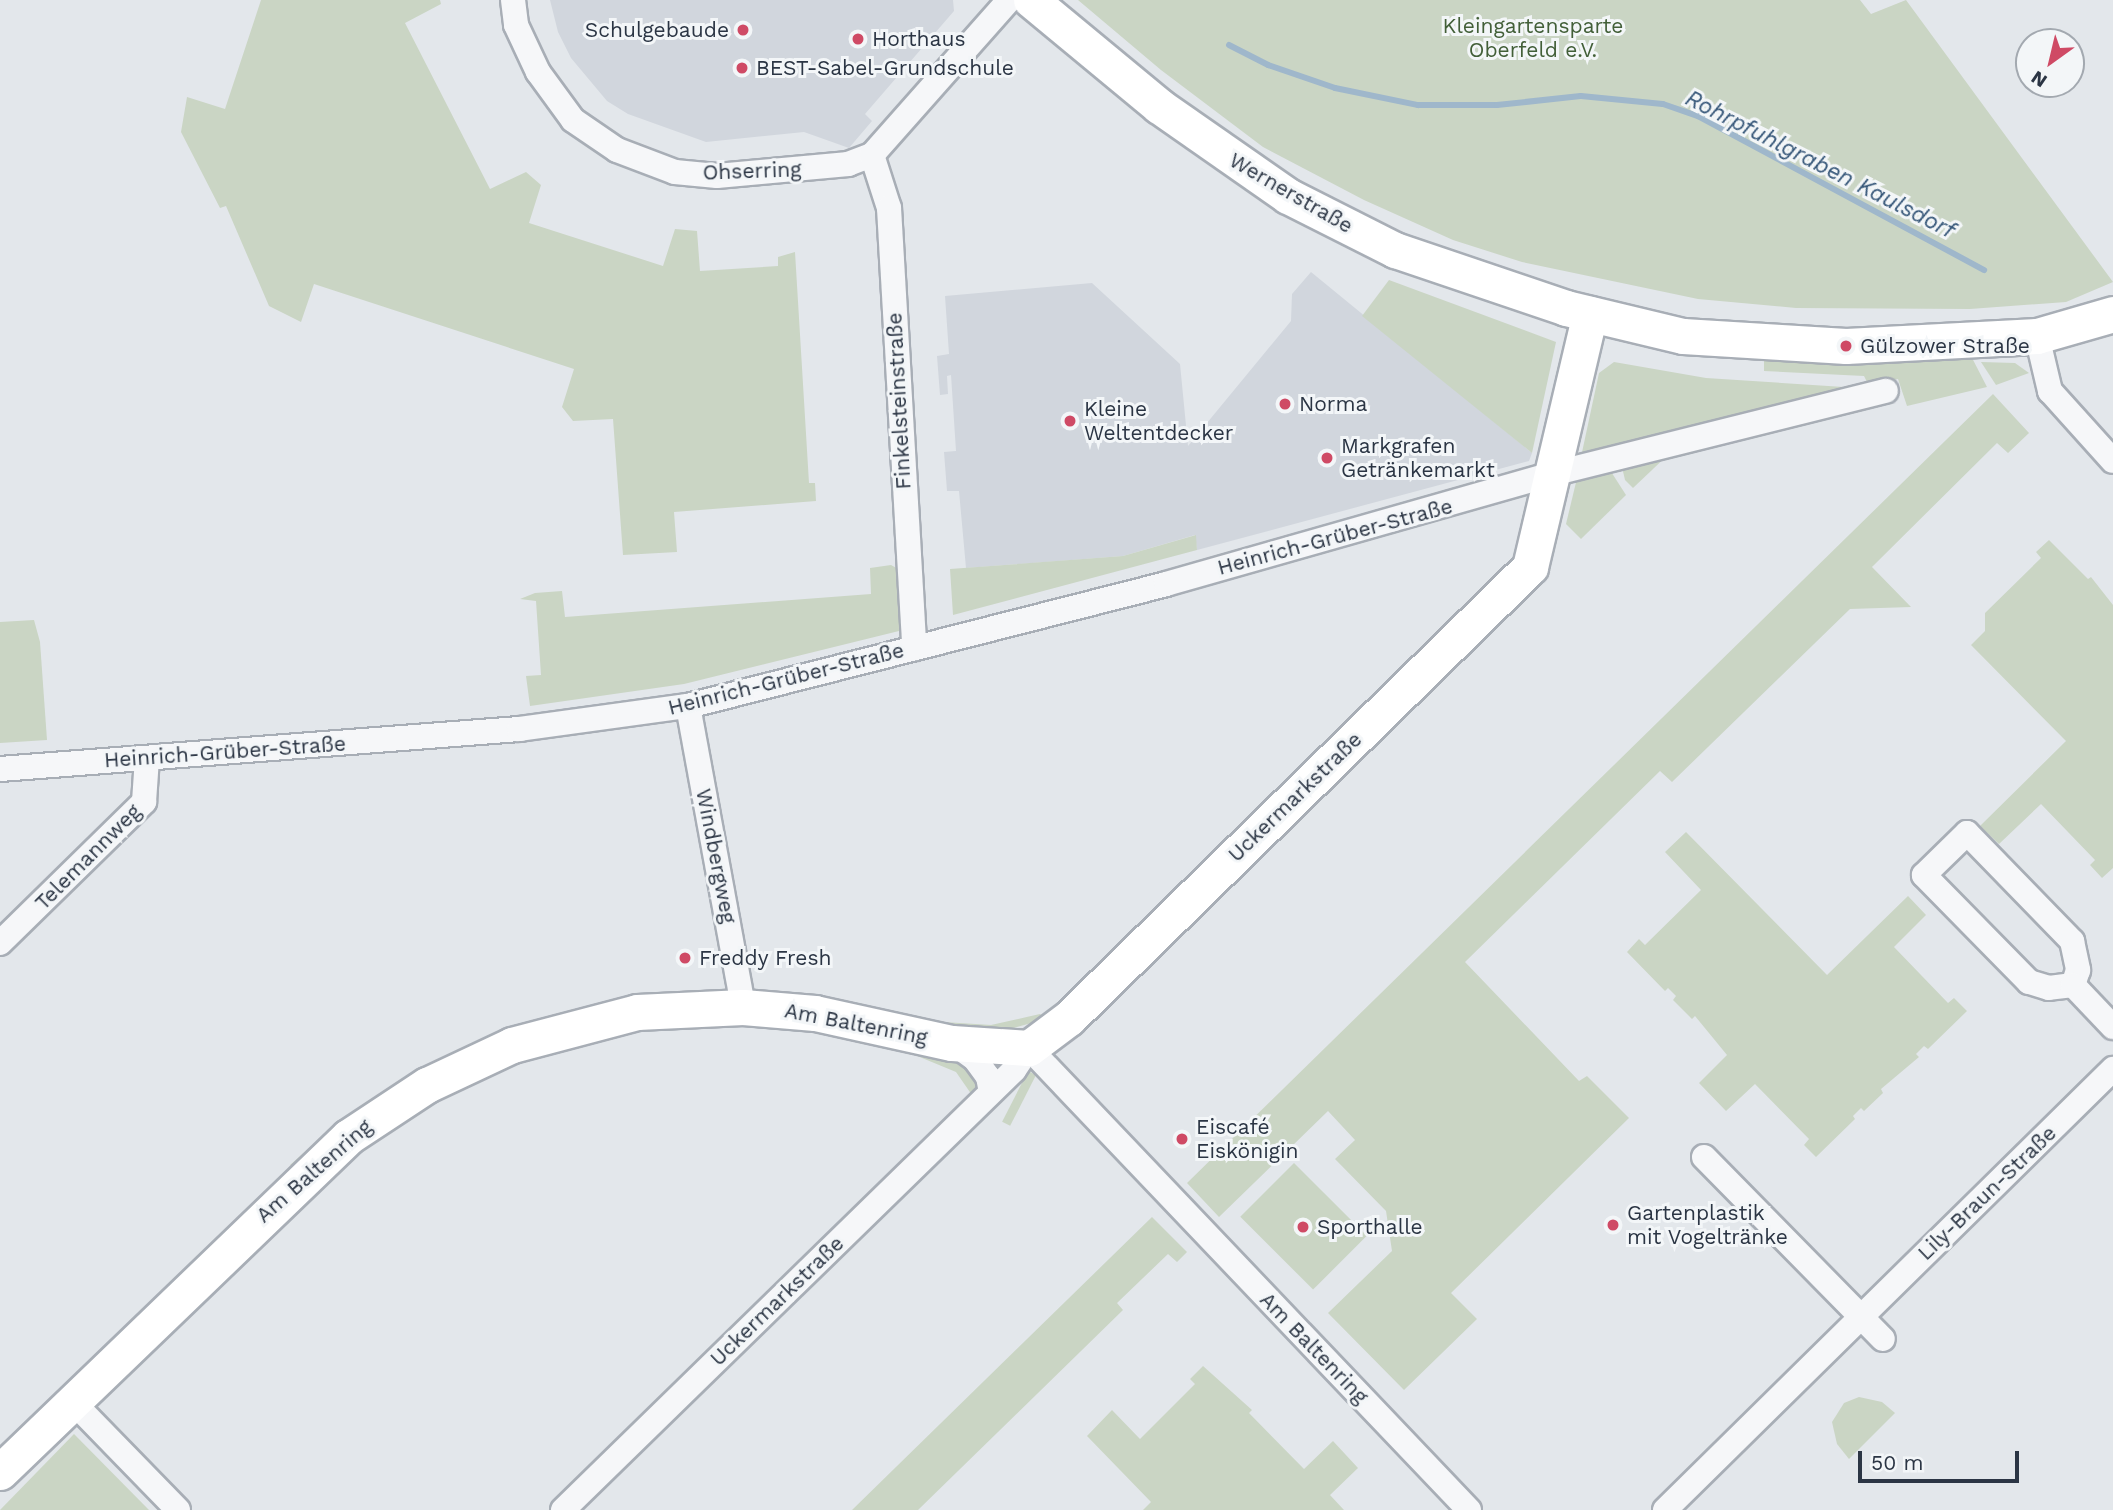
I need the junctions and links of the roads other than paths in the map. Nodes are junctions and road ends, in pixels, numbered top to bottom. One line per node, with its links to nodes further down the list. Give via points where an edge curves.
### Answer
1 (513, 0): 4 (street, Ohserring, via 516,25 538,72 573,120 617,150 675,172 717,176 848,163)
2 (1009, 0): 4 (street)
3 (1031, 0): 5 (street, Wernerstraße, via 1159,106 1288,196 1395,250)
4 (872, 155): 11 (street, Finkelsteinstraße, via 889,208)
5 (1590, 314): 7 (street, via 1683,336 1757,344 1905,345); 10 (street)
6 (2113, 314): 7 (street)
7 (2037, 336): 9 (street, via 2050,391)
8 (1886, 391): 10 (street, Heinrich-Grüber-Straße)
9 (2113, 461)
10 (1552, 474): 11 (street, Heinrich-Grüber-Straße, via 1414,517); 20 (street, Uckermarkstraße, via 1531,567 1069,1018)
11 (914, 648): 12 (street, Heinrich-Grüber-Straße)
12 (688, 706): 13 (street, Heinrich-Grüber-Straße, via 509,730); 17 (street, Windbergweg)
13 (147, 758): 14 (street, Heinrich-Grüber-Straße); 15 (street, Telemannweg, via 144,802)
14 (0, 769)
15 (0, 943)
16 (2073, 985): 16 (street, via 2078,970 2072,941 1967,833 1924,875 2029,982 2049,988); 18 (street)
17 (743, 1007): 19 (street, Am Baltenring, via 815,1013); 26 (street, Am Baltenring, via 667,1009 576,1024 512,1045 427,1085 356,1130 314,1166)
18 (2113, 1027)
19 (953, 1043): 20 (street, Am Baltenring); 22 (street, via 975,1059 988,1077)
20 (1029, 1048): 22 (street, Uckermarkstraße); 30 (street, Am Baltenring)
21 (2113, 1069): 24 (street, Lily-Braun-Straße)
22 (990, 1093): 29 (street, Uckermarkstraße)
23 (1704, 1157): 24 (street)
24 (1860, 1317): 25 (street); 31 (street, Lily-Braun-Straße)
25 (1883, 1339)
26 (72, 1401): 27 (street, Am Baltenring); 28 (street)
27 (0, 1472)
28 (178, 1510)
29 (564, 1510)
30 (1469, 1510)
31 (1665, 1510)

